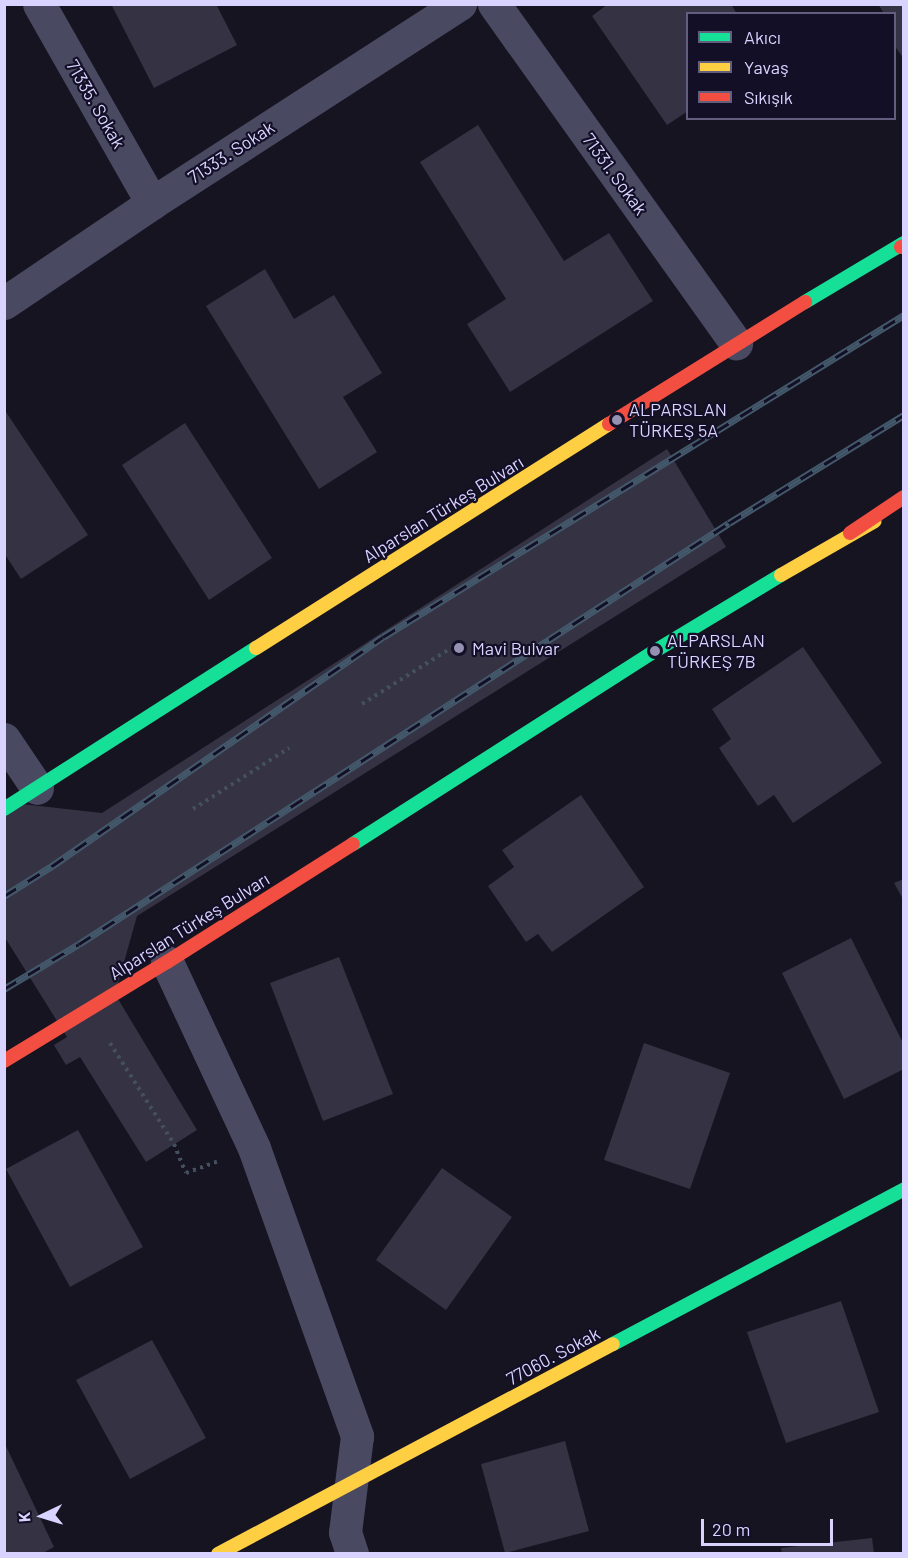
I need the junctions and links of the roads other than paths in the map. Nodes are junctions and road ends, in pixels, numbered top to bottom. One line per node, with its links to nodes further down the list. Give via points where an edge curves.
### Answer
1 (39, 4): 4 (street, 71335. Sokak)
2 (460, 4): 4 (street, 71333. Sokak)
3 (494, 4): 7 (street, 71331. Sokak)
4 (152, 203): 6 (street, 71333. Sokak)
5 (903, 245): 7 (main road, Alparslan Türkeş Bulvarı)
6 (4, 303)
7 (736, 343): 12 (main road, Alparslan Türkeş Bulvarı)
8 (903, 497): 10 (main road, Alparslan Türkeş Bulvarı)
9 (903, 507): 10 (main road, Alparslan Türkeş Bulvarı)
10 (850, 533): 14 (main road, Alparslan Türkeş Bulvarı, via 645,657)
11 (4, 739): 12 (street)
12 (37, 788): 13 (main road, Alparslan Türkeş Bulvarı)
13 (4, 809)
14 (167, 962): 15 (main road, Alparslan Türkeş Bulvarı); 17 (street, via 254,1148 357,1436)
15 (4, 1061)
16 (903, 1188): 17 (main road, 77060. Sokak)
17 (352, 1483): 18 (main road, 77060. Sokak); 19 (street, via 345,1532)
18 (218, 1554)
19 (352, 1554)

